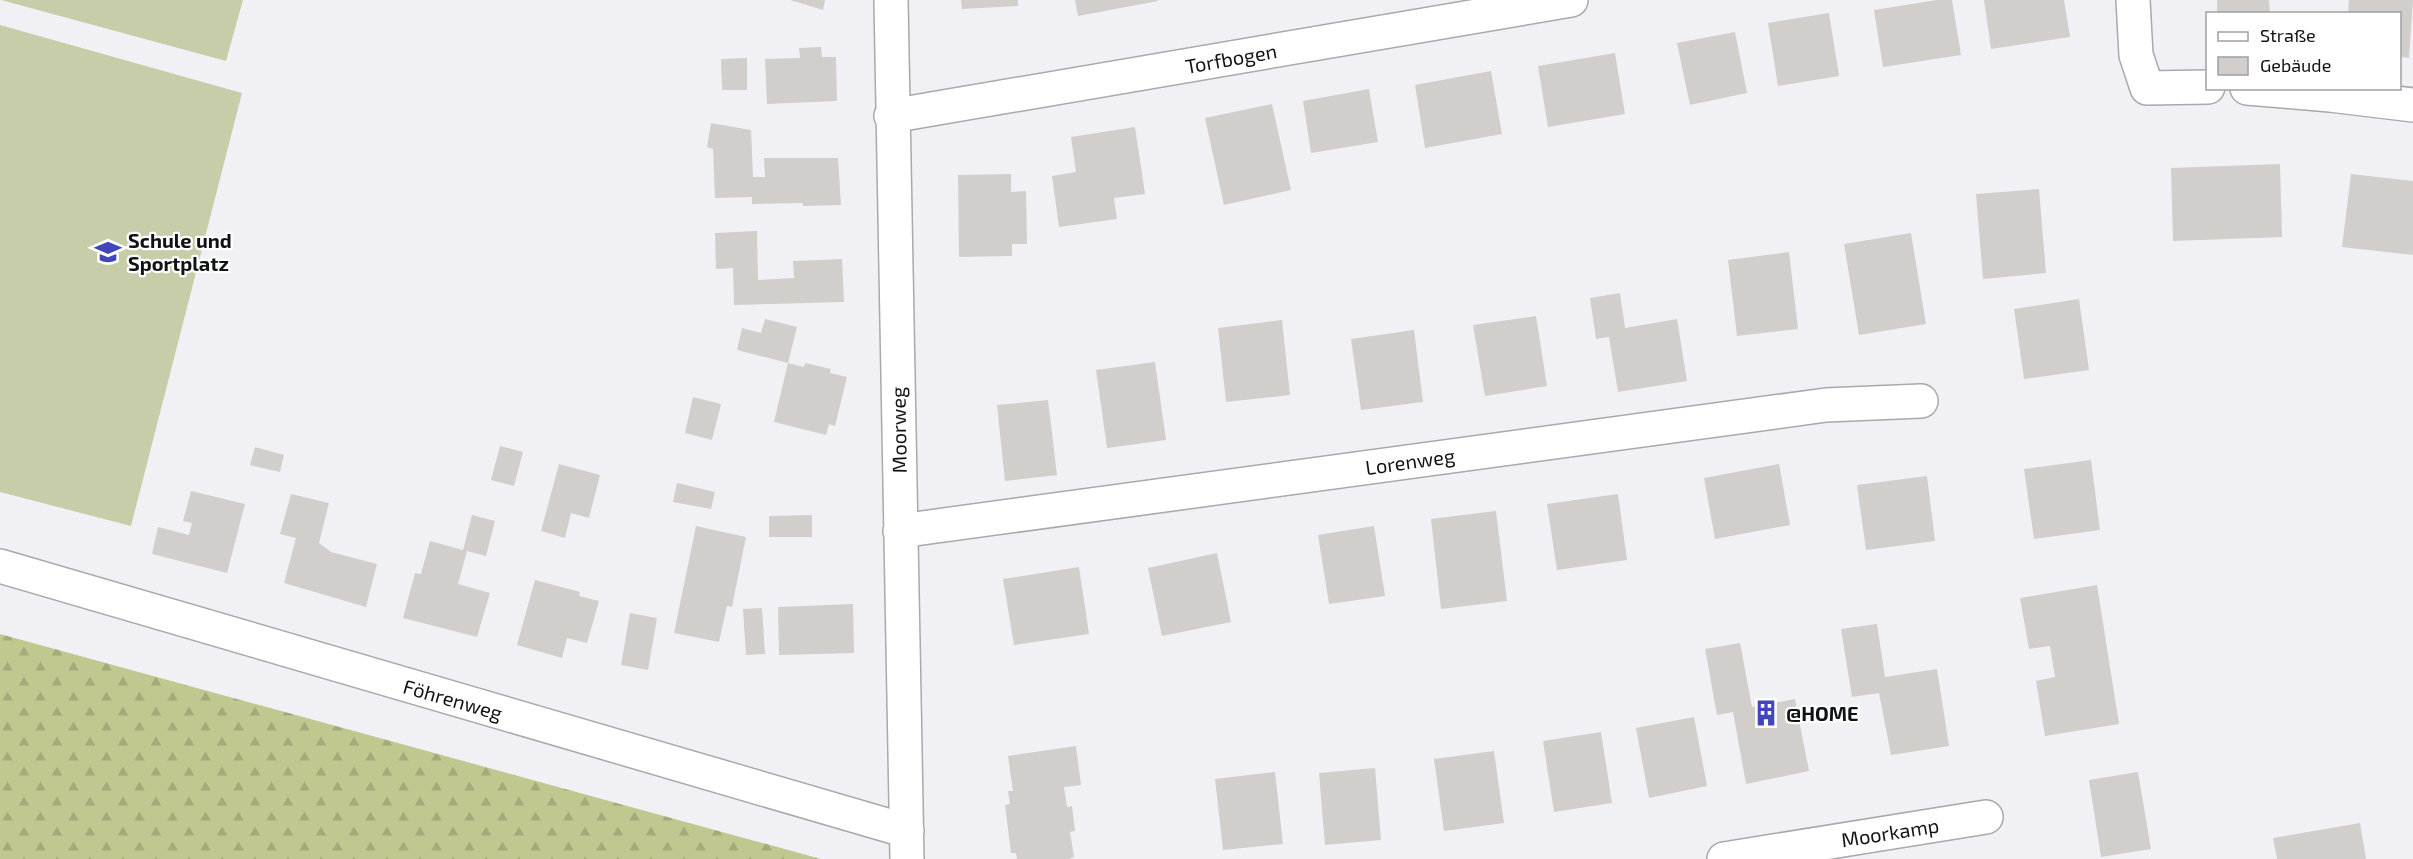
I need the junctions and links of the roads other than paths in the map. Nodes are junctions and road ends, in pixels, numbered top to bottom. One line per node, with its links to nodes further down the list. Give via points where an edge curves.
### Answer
1 (891, 0): 7 (street, Moorweg)
2 (1571, 0): 7 (street, Torfbogen)
3 (2133, 0): 4 (street, via 2136,55 2147,88)
4 (2206, 87)
5 (2275, 90): 6 (street)
6 (2413, 105)
7 (891, 116): 9 (street, Moorweg)
8 (1921, 401): 9 (street, Lorenweg, via 1814,406)
9 (900, 531): 12 (street, Moorweg)
10 (0, 566): 12 (street, Föhrenweg)
11 (1986, 817): 13 (street, Moorkamp)
12 (907, 845)
13 (1724, 859)

